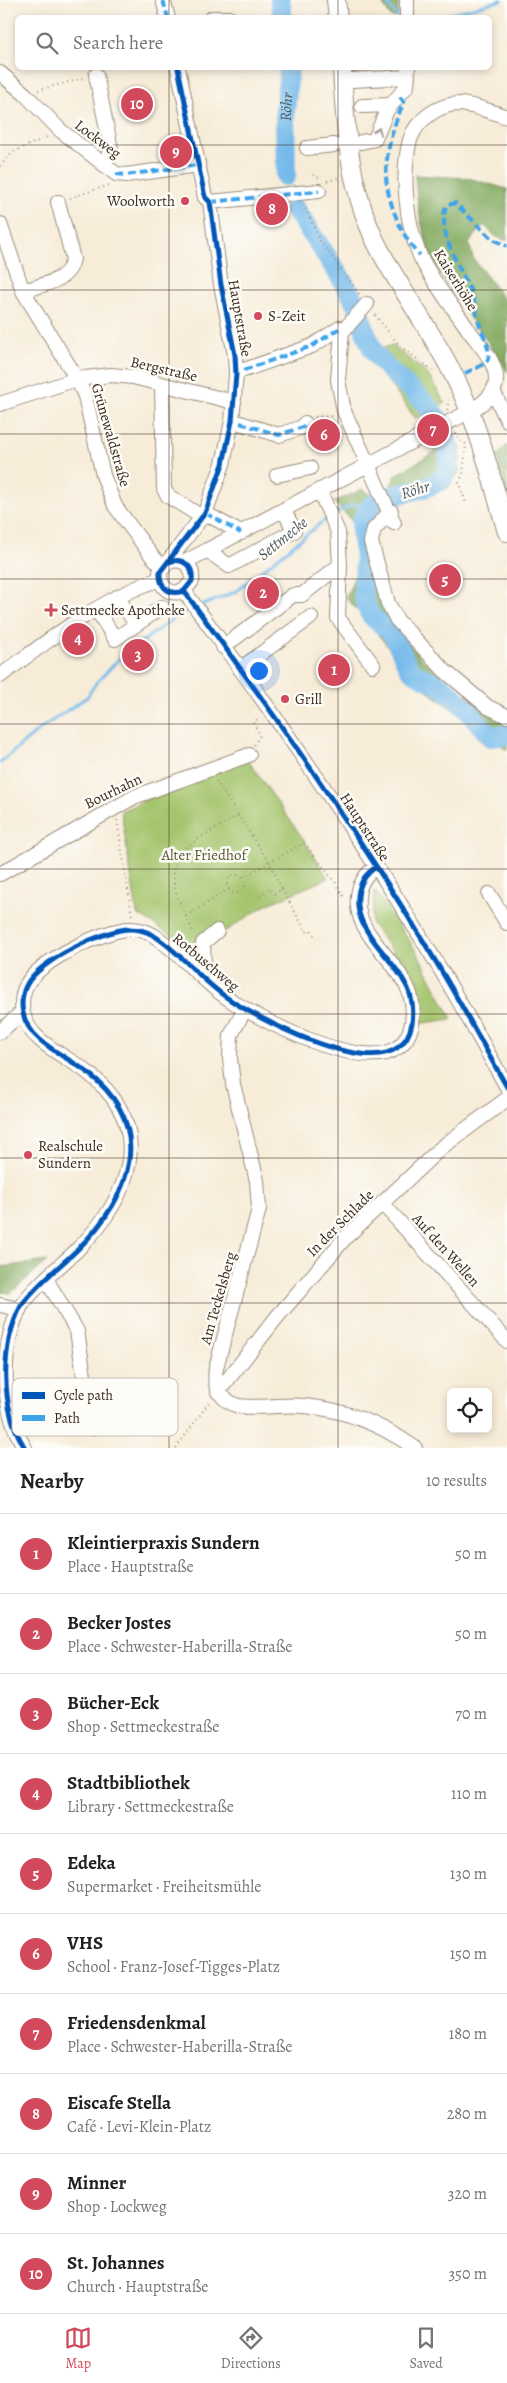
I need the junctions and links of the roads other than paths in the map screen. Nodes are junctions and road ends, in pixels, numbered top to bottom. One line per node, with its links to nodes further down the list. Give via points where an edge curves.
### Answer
1 (163, 0): 4 (street)
2 (336, 0): 5 (main road)
3 (407, 0): 6 (street)
4 (167, 15)
5 (338, 15)
6 (407, 15)
7 (178, 70): 19 (street, Hauptstraße)
8 (408, 72): 10 (street); 13 (street, via 405,91)
9 (0, 73): 18 (street, Lockweg, via 60,130)
10 (347, 74): 33 (main road, via 344,112 348,150 366,219 381,254 454,376)
11 (96, 75): 18 (street, via 111,149)
12 (362, 106): 13 (street)
13 (389, 107): 15 (street, one-way to 13, via 375,139)
14 (507, 116): 30 (street, Kaiserhöhe, via 458,104 434,112 421,120 414,132 407,170 409,210 420,255 493,366 497,379)
15 (361, 142)
16 (334, 145): 17 (street)
17 (307, 148)
18 (105, 164): 19 (street, Lockweg, via 116,174 126,175)
19 (198, 165): 22 (street, Hauptstraße, via 205,197)
20 (320, 190): 22 (street)
21 (58, 202): 24 (street, via 73,258 72,268 66,275)
22 (210, 202): 31 (street, Hauptstraße, via 221,285 235,355 236,374)
23 (0, 224): 24 (street, Grünewaldstraße)
24 (23, 291): 28 (street, Grünewaldstraße)
25 (367, 304): 26 (street)
26 (341, 330): 27 (street, via 312,346); 37 (street, via 338,380 346,413)
27 (244, 370)
28 (77, 379): 29 (street, Bergstraße, via 111,375); 32 (street, Bergstraße); 47 (street, Grünewaldstraße, via 89,408 104,476 115,506)
29 (162, 384): 31 (street, Bergstraße); 41 (street, via 164,489 168,496)
30 (494, 391): 33 (street); 34 (street)
31 (229, 402): 41 (street, Hauptstraße, via 223,464)
32 (0, 404)
33 (470, 412): 37 (street, bridge); 43 (main road)
34 (507, 420)
35 (240, 423): 36 (street, via 279,435 303,427)
36 (305, 423)
37 (368, 465): 39 (street); 58 (street, via 392,514 374,529 370,542 388,603 397,620 446,672 488,707)
38 (277, 475): 39 (street, via 308,465)
39 (322, 488): 40 (street); 46 (street, via 338,532)
40 (284, 510): 42 (street); 44 (street, via 294,531 229,566)
41 (200, 513): 42 (street); 47 (street, Hauptstraße)
42 (241, 532): 44 (street)
43 (507, 532)
44 (207, 550): 45 (street)
45 (185, 562): 47 (street, via 180,560); 48 (street, via 193,577)
46 (340, 564): 54 (street, via 302,595 293,595); 55 (street, via 338,618)
47 (164, 569): 48 (street, via 164,588); 49 (street)
48 (186, 595): 54 (street, Hauptstraße)
49 (117, 598): 51 (street); 53 (street)
50 (162, 607): 53 (street)
51 (97, 610): 53 (street, via 115,639); 57 (street)
52 (311, 617): 56 (street)
53 (136, 624)
54 (223, 647): 56 (street, Hauptstraße)
55 (373, 664)
56 (240, 670): 60 (street, Hauptstraße)
57 (0, 676)
58 (507, 716)
59 (249, 755): 61 (street, Bourhahn, via 115,806)
60 (376, 867): 66 (street, Rotbuschweg, via 361,882 357,908 366,930 409,990 412,1023 401,1046 376,1055 340,1050 302,1037); 69 (street, Hauptstraße, via 436,962)
61 (0, 874)
62 (489, 894): 63 (street)
63 (507, 922)
64 (217, 931): 65 (street, via 204,943 204,964)
65 (198, 973): 66 (street, Rotbuschweg); 67 (street, Rotbuschweg, via 156,937 145,932 132,929 102,935 37,972 26,984)
66 (245, 1009): 77 (street, Am Teckelsberg, via 231,1034 230,1058 233,1084 257,1181 259,1209 216,1368)
67 (22, 1012): 68 (street); 72 (street, via 33,1034 86,1071 110,1096 123,1119 130,1147 129,1169 116,1201 82,1244)
68 (0, 1032)
69 (507, 1087)
70 (507, 1099): 71 (street, In der Schlade, via 442,1148)
71 (382, 1203): 75 (street, Auf den Wellen); 77 (street, In der Schlade, via 316,1269)
72 (46, 1280): 74 (street); 76 (street, via 77,1331)
73 (0, 1305): 74 (street)
74 (19, 1309): 78 (street, via 7,1341 4,1378)
75 (507, 1341)
76 (84, 1378)
77 (218, 1392): 81 (street, via 238,1406 304,1406 355,1417 381,1427)
78 (12, 1422)
79 (19, 1436): 80 (street)
80 (25, 1448)
81 (415, 1448)

